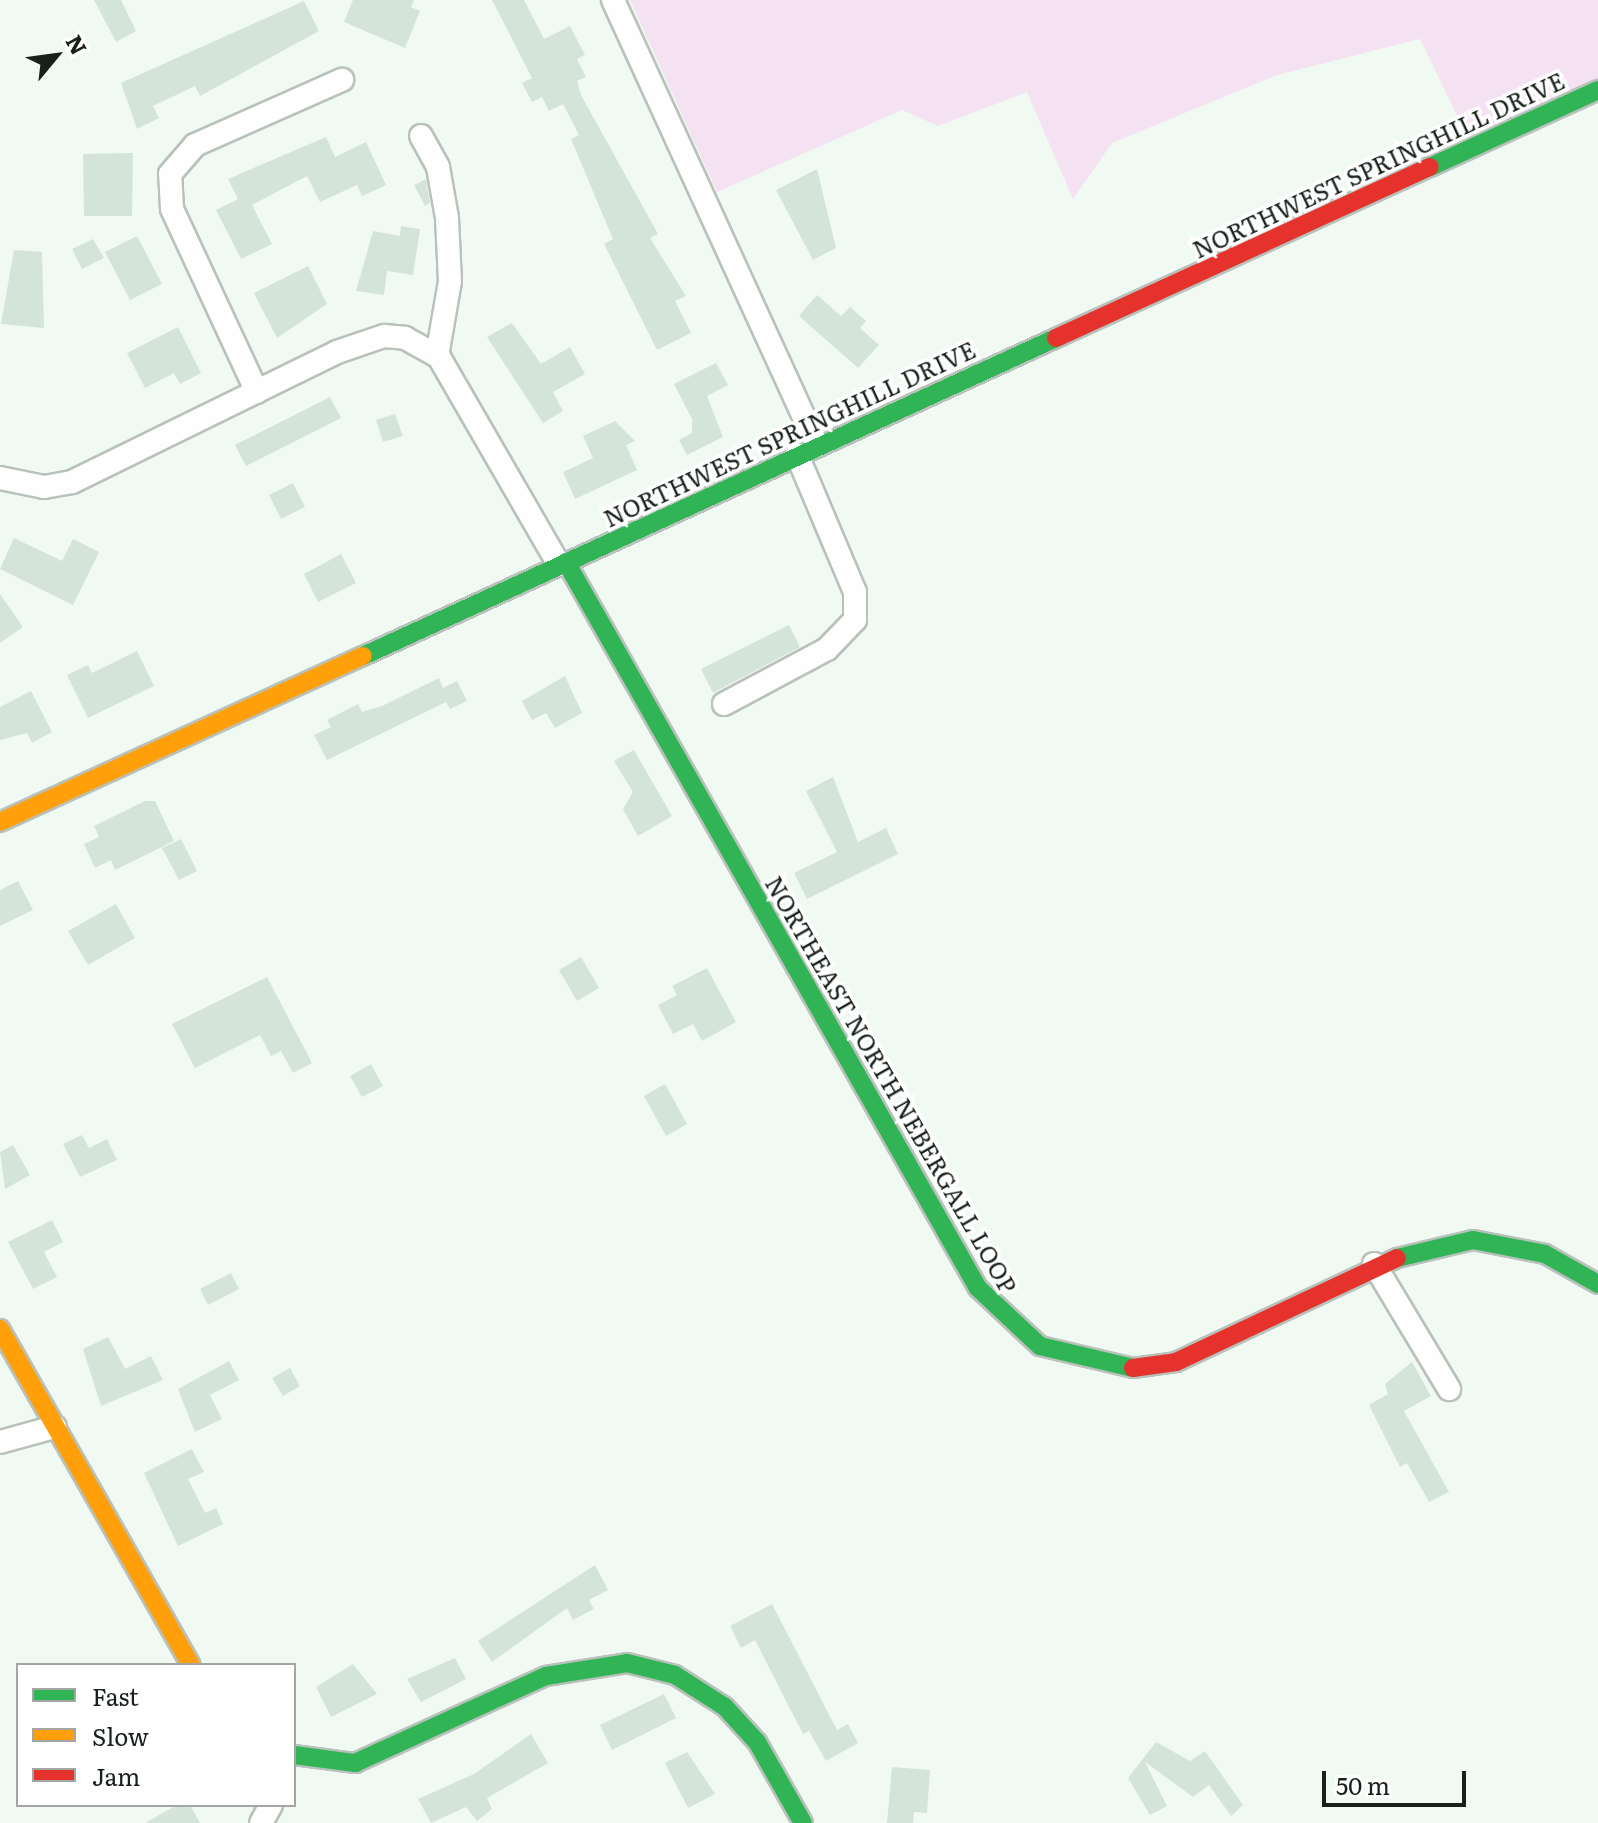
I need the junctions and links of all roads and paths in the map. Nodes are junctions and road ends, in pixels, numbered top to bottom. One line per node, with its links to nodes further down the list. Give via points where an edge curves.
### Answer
1 (613, 0): 7 (street)
2 (342, 80): 6 (street, via 195,145 170,174 172,209)
3 (1598, 90): 7 (street, NORTHWEST SPRINGHILL DRIVE)
4 (421, 136): 5 (street, via 438,167 447,218 450,281)
5 (437, 356): 6 (street, via 384,336); 9 (street)
6 (257, 392): 8 (street, via 72,482 44,487)
7 (807, 451): 9 (street, NORTHWEST SPRINGHILL DRIVE); 10 (street, via 855,592 855,620 827,649)
8 (0, 478)
9 (562, 563): 11 (street, NORTHWEST SPRINGHILL DRIVE); 12 (street, NORTHEAST NORTH NEBERGALL LOOP, via 978,1288 1003,1319 1063,1356 1142,1368 1217,1346)
10 (724, 704)
11 (0, 822)
12 (1374, 1264): 13 (street, NORTHEAST NORTH NEBERGALL LOOP, via 1450,1242 1505,1242 1545,1254); 15 (street)
13 (1598, 1284)
14 (0, 1329): 16 (street)
15 (1449, 1389)
16 (55, 1427): 17 (street); 18 (street)
17 (0, 1442)
18 (190, 1663)
19 (296, 1755): 20 (street, via 355,1763 546,1676 627,1663 675,1675 725,1707 757,1742)
20 (803, 1823)

